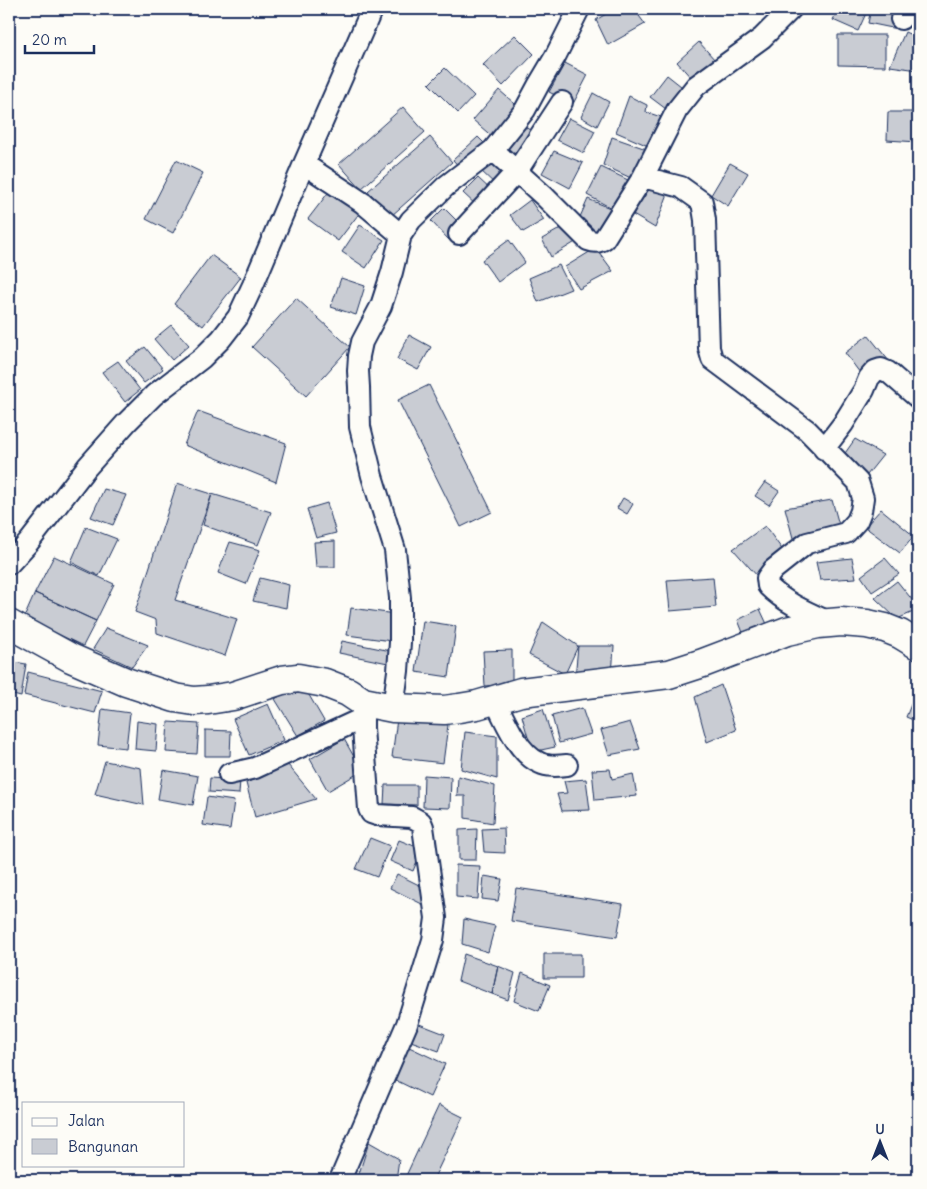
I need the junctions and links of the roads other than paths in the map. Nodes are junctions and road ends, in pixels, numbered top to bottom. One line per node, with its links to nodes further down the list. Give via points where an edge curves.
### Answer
1 (372, 9): 6 (street)
2 (579, 9): 5 (street, via 525,110)
3 (791, 9): 8 (street, via 762,38 696,86 678,110)
4 (562, 102): 7 (street)
5 (494, 150): 7 (street); 10 (street, via 446,186 411,220)
6 (304, 164): 10 (street, via 363,203); 13 (street, via 238,317 202,358 154,395 128,422 87,467)
7 (517, 172): 8 (street, via 588,240 596,242 604,239); 9 (street)
8 (643, 177): 12 (street, via 681,187 702,202 712,359 806,430)
9 (459, 234)
10 (401, 235): 18 (street, via 381,306 362,342 358,371 360,427 395,550 400,598 400,642)
11 (918, 398): 12 (street, via 888,372 875,371)
12 (824, 449): 14 (street, via 858,482 863,498 861,511 846,533 807,543 767,578 768,586 777,595)
13 (9, 564)
14 (828, 622): 16 (street, via 885,628); 17 (street, via 787,631 669,674 521,692)
15 (9, 624): 19 (street, via 71,658 126,682 175,698 194,701 234,696 298,678 348,692)
16 (918, 645)
17 (495, 700): 18 (street, via 444,710); 20 (street, via 508,729 531,758 540,764)
18 (393, 708): 19 (street)
19 (363, 710): 21 (street, via 255,768); 22 (street, via 369,809 376,815 412,817 421,822 436,918 433,940 407,1024)
20 (567, 765)
21 (228, 774)
22 (340, 1180)

